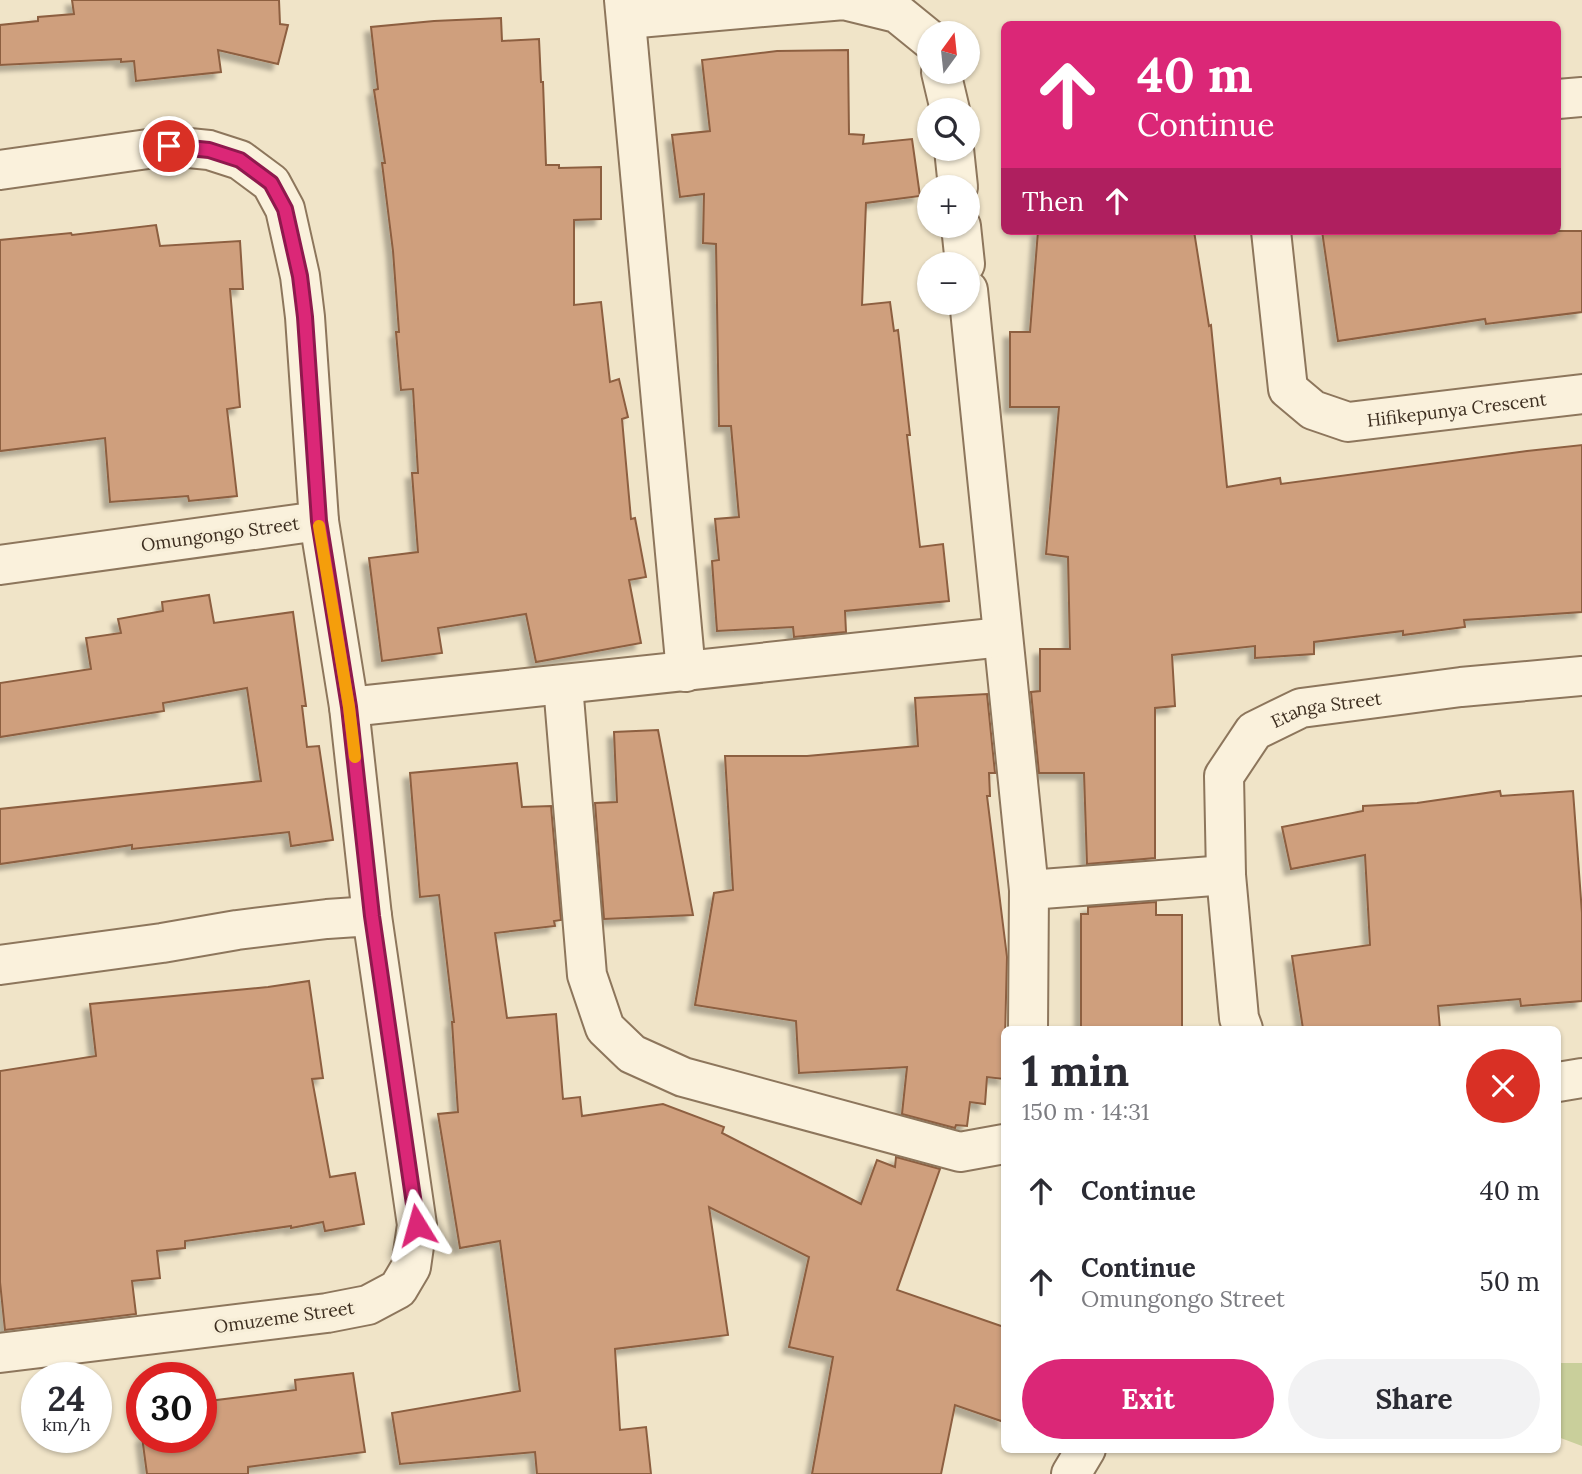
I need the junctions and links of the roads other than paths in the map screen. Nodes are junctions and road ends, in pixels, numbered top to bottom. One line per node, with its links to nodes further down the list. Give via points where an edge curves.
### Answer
1 (626, 9): 2 (street, via 844,0 897,13); 12 (street)
2 (917, 29)
3 (1582, 97): 4 (street)
4 (1561, 99)
5 (0, 170): 9 (street, Omungongo Street, via 169,146 209,150 240,160 271,183 285,209 300,276)
6 (1271, 235): 8 (street, Hifikepunya Crescent, via 1289,389 1313,410 1348,422)
7 (970, 315): 11 (street)
8 (1582, 394)
9 (319, 521): 10 (street, Omungongo Street); 15 (street, Omuzeme Street)
10 (0, 565)
11 (1002, 637): 12 (street); 17 (street)
12 (686, 672): 14 (street)
13 (1582, 676): 16 (street, Etanga Street, via 1301,708 1254,731 1224,776)
14 (563, 685): 15 (street); 24 (street, via 587,975 605,1028 632,1054 683,1077 960,1152)
15 (349, 707): 18 (street, Omuzeme Street)
16 (1226, 875): 17 (street); 21 (street, Etanga Street)
17 (1029, 890): 20 (street)
18 (372, 916): 19 (street, via 237,930); 25 (street, Omuzeme Street, via 417,1225 411,1267 398,1289 369,1305 327,1313)
19 (0, 965)
20 (1028, 1026)
21 (1242, 1026)
22 (1582, 1078): 23 (street)
23 (1561, 1082)
24 (1001, 1145)
25 (0, 1353)
26 (1084, 1453): 27 (street)
27 (1071, 1474)

